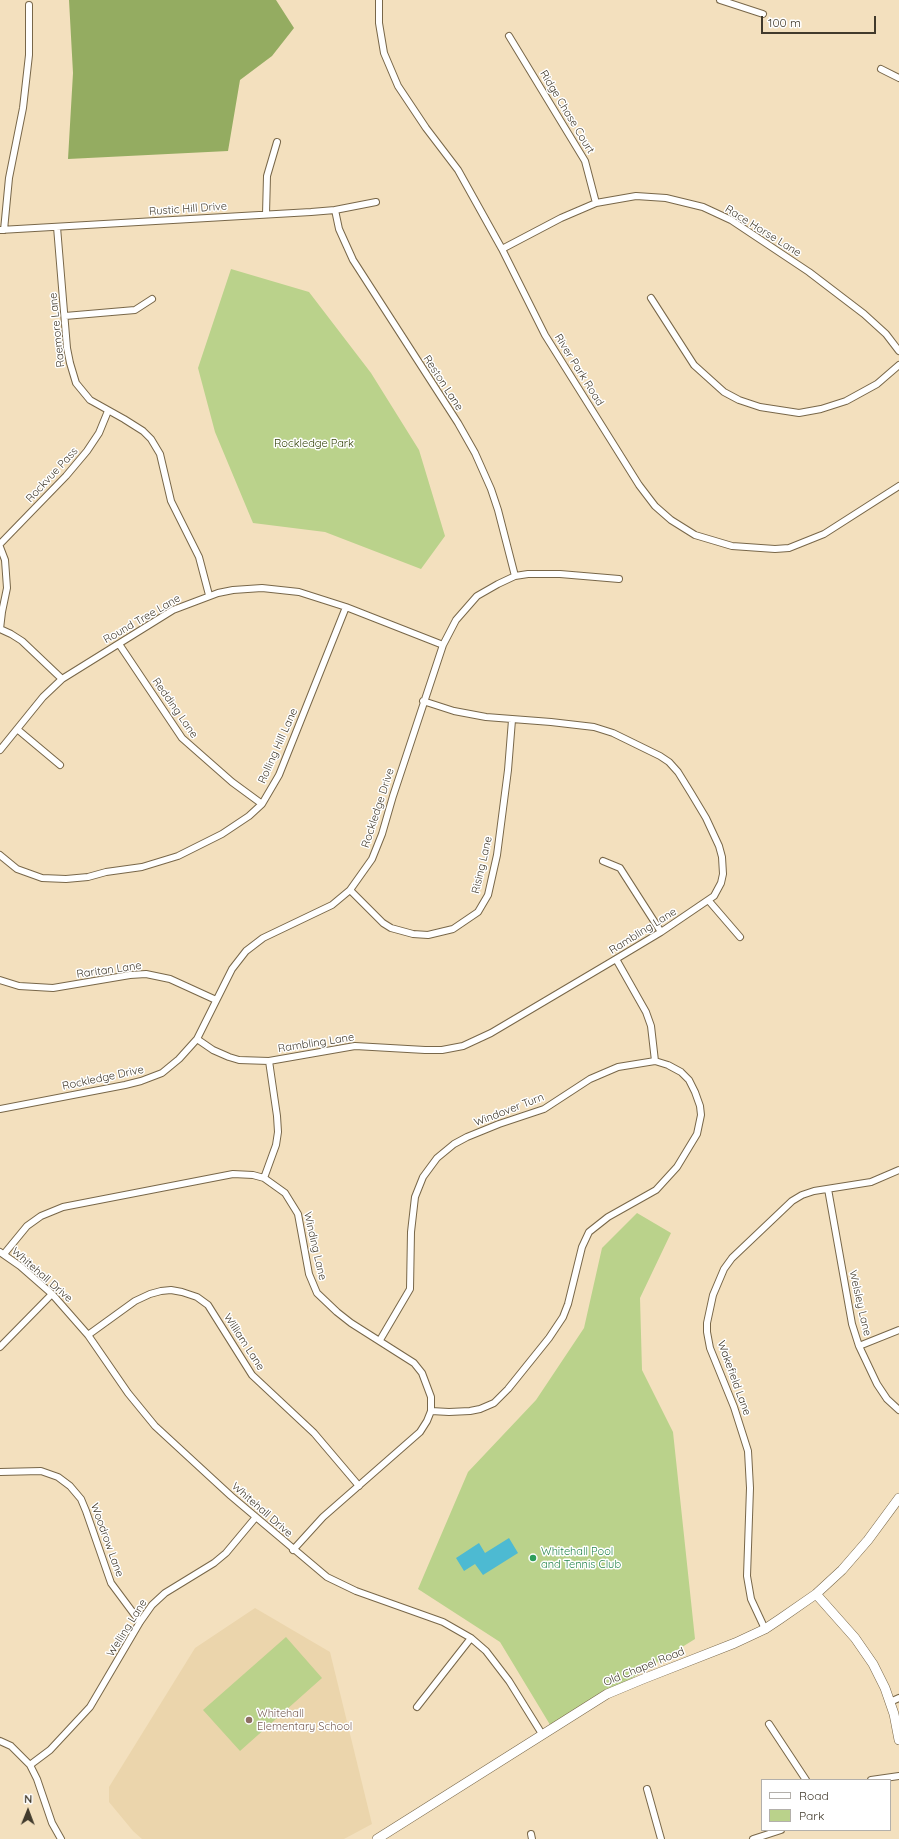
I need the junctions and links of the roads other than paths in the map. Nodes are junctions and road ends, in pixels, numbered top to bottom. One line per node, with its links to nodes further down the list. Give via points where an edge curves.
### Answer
1 (379, 0): 15 (street, River Park Road, via 379,23 389,68 426,128 458,170)
2 (720, 0): 4 (street)
3 (29, 5): 14 (street, via 29,55 23,108)
4 (763, 14)
5 (509, 36): 10 (street, Ridge Chase Court, via 585,161)
6 (881, 69): 7 (street)
7 (899, 78)
8 (277, 142): 12 (street, via 267,176)
9 (376, 202): 11 (street, Rustic Hill Drive)
10 (596, 203): 15 (street, Race Horse Lane); 19 (street, Race Horse Lane, via 636,196 666,198 703,207 731,220 809,272 864,314 886,334)
11 (335, 210): 12 (street, Rustic Hill Drive); 24 (street, Reston Lane, via 339,230 353,260 475,453 498,510)
12 (266, 214): 13 (street, Rustic Hill Drive)
13 (57, 227): 14 (street, Rustic Hill Drive); 18 (street, Raemore Lane)
14 (2, 230)
15 (502, 248): 22 (street, River Park Road, via 545,335 640,485 655,506 695,535 732,546 789,548 824,534)
16 (651, 298): 20 (street, via 694,365 724,392 760,407 799,413 821,409 846,401 877,384)
17 (152, 299): 18 (street, via 135,310)
18 (65, 316): 21 (street, Raemore Lane, via 70,363 76,382 90,400)
19 (899, 352)
20 (899, 365)
21 (108, 411): 23 (street, Rockvue Pass, via 99,433 87,451); 26 (street, Raemore Lane, via 143,431 156,447 171,501 199,557)
22 (899, 486)
23 (0, 546): 28 (street, via 7,582)
24 (515, 576): 25 (street, Rockledge Drive, via 542,573); 30 (street, Rockledge Drive, via 487,590 471,602 456,620)
25 (619, 579)
26 (209, 595): 27 (street, Round Tree Lane, via 233,590 273,588 299,592); 29 (street, Round Tree Lane, via 174,610)
27 (346, 607): 30 (street, Round Tree Lane); 37 (street, Rolling Hill Lane, via 288,756)
28 (0, 629): 31 (street, via 22,641)
29 (119, 644): 31 (street, Round Tree Lane); 37 (street, Redding Lane, via 182,738 232,782)
30 (443, 645): 32 (street, Rockledge Drive)
31 (62, 679): 34 (street, Round Tree Lane)
32 (423, 701): 33 (street, Rambling Lane, via 467,714); 40 (street, Rockledge Drive, via 372,860)
33 (512, 720): 40 (street, Rising Lane, via 508,776 497,855 488,895 478,912 449,930 428,935 413,934 391,928); 41 (street, Rambling Lane, via 602,729 670,762 706,818 722,857 721,883)
34 (17, 729): 35 (street, Round Tree Lane); 36 (street)
35 (0, 750)
36 (60, 765)
37 (262, 804): 38 (street, Rolling Hill Lane, via 249,816 204,843 166,860 142,867 79,878 49,879 17,869)
38 (0, 856)
39 (603, 861): 42 (street, via 620,868)
40 (350, 890): 46 (street, Rockledge Drive, via 332,905 263,938 246,951 232,969)
41 (709, 901): 42 (street, Rambling Lane); 43 (street)
42 (661, 932): 44 (street, Rambling Lane)
43 (740, 937)
44 (616, 959): 48 (street, Rambling Lane, via 490,1033 463,1046 425,1050 355,1046); 49 (street, via 646,1012 651,1026)
45 (0, 980): 46 (street, Raritan Lane, via 19,986 53,988 146,974 170,978)
46 (216, 1000): 47 (street, Rockledge Drive)
47 (197, 1039): 48 (street, Rambling Lane, via 229,1057); 50 (street, Rockledge Drive, via 172,1066 152,1078)
48 (269, 1061): 52 (street, via 278,1132)
49 (655, 1061): 58 (street, Windover Turn, via 629,1064 605,1072 544,1109 467,1137 437,1158 423,1177 415,1197 411,1232 410,1289); 62 (street, Windover Turn, via 681,1072 689,1080 698,1098 701,1115 699,1128 686,1155 656,1190 608,1217 589,1232 582,1247 563,1317 500,1397 480,1409)
50 (0, 1109)
51 (899, 1170): 53 (street, Wakefield Lane, via 871,1182)
52 (264, 1178): 54 (street, Winding Lane, via 247,1174 222,1176 63,1207 41,1216 27,1226); 58 (street, Winding Lane, via 285,1193 298,1214 309,1274 317,1293 337,1312)
53 (828, 1189): 59 (street, Welsley Lane, via 848,1304); 70 (street, Wakefield Lane, via 802,1195 792,1201 732,1258 719,1279 707,1323 710,1348 734,1407 748,1451 750,1488 747,1576 751,1599)
54 (2, 1253): 55 (street, Whitehall Drive)
55 (52, 1294): 57 (street, Whitehall Drive); 60 (street)
56 (899, 1330): 59 (street)
57 (88, 1335): 64 (street, William Lane, via 135,1301 150,1294 171,1290 197,1297 208,1305 252,1376 314,1433); 66 (street, Whitehall Drive, via 137,1405 155,1426)
58 (380, 1340): 62 (street, Winding Lane, via 409,1358 419,1368 431,1397)
59 (859, 1346): 61 (street, Welsley Lane, via 877,1384 887,1399)
60 (0, 1347)
61 (899, 1410)
62 (431, 1411): 64 (street, via 420,1432)
63 (0, 1472): 69 (street, Woodrow Lane, via 41,1471 58,1477 70,1486 81,1499 111,1583)
64 (359, 1486): 67 (street, via 323,1517)
65 (899, 1498): 68 (street, Old Chapel Road, via 852,1559)
66 (256, 1517): 67 (street, Whitehall Drive); 69 (street, Welling Lane, via 226,1553 209,1567 158,1599)
67 (293, 1550): 71 (street, Whitehall Drive, via 323,1574 344,1586 444,1622)
68 (816, 1594): 70 (street, Old Chapel Road); 72 (street, via 866,1652)
69 (140, 1622): 78 (street, Welling Lane, via 90,1707 50,1750)
70 (765, 1629): 75 (street, Old Chapel Road, via 623,1686)
71 (471, 1638): 73 (street); 75 (street, Whitehall Drive, via 486,1651 499,1668)
72 (895, 1700): 76 (street, via 894,1714)
73 (416, 1707)
74 (769, 1724): 80 (street)
75 (542, 1734): 85 (street, Old Chapel Road)
76 (899, 1740)
77 (0, 1741): 78 (street, via 11,1746)
78 (30, 1765): 84 (street, via 52,1823)
79 (899, 1776): 81 (street)
80 (805, 1779)
81 (878, 1779)
82 (647, 1789): 86 (street)
83 (778, 1831): 87 (street)
84 (61, 1839)
85 (377, 1839)
86 (661, 1839)
87 (753, 1839)

